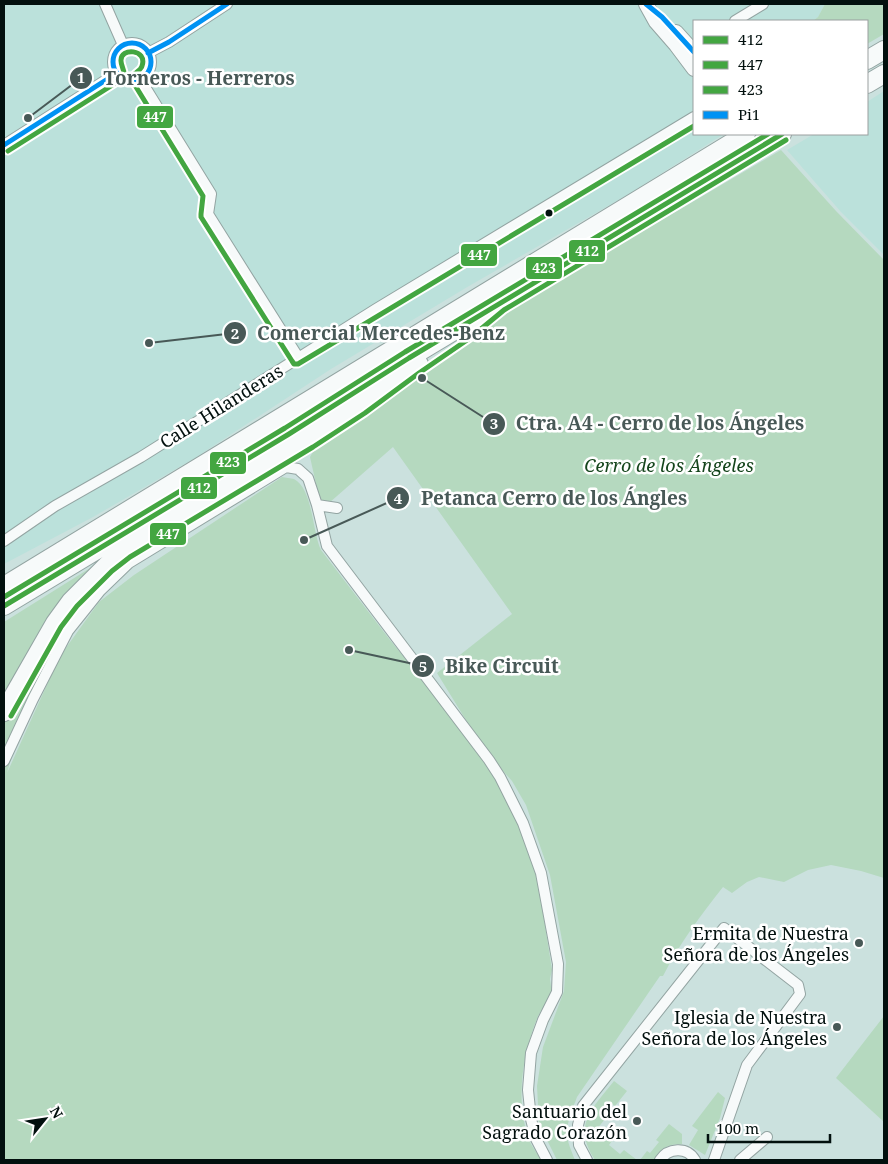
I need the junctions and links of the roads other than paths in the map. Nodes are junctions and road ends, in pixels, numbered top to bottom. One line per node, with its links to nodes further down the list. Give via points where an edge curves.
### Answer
1 (105, 4): 6 (street)
2 (227, 4): 8 (street)
3 (646, 4): 10 (street, via 656,22)
4 (763, 4): 5 (street)
5 (738, 20)
6 (124, 45): 8 (street, via 140,45); 11 (street, via 113,58)
7 (884, 50): 9 (highway)
8 (148, 53): 12 (street, via 149,71)
9 (868, 59)
10 (693, 62)
11 (117, 74): 12 (street, via 130,81); 16 (street)
12 (140, 79): 18 (street, via 211,194 208,214)
13 (693, 118): 18 (street, Calle Hilanderas)
14 (744, 135): 19 (highway)
15 (780, 135): 17 (highway)
16 (4, 145)
17 (500, 304): 25 (highway); 26 (highway, via 361,407 107,565 71,601 55,623)
18 (298, 357): 22 (street, Calle Hilanderas, via 141,457 55,506)
19 (172, 484): 23 (highway, via 135,496); 24 (highway)
20 (317, 505): 21 (street); 27 (street, via 308,478 298,469 286,467 129,563 100,591 68,631); 29 (street, via 327,546 500,777 523,823 541,873 558,964 557,992 531,1052 528,1090 536,1139)
21 (337, 508)
22 (4, 541)
23 (6, 572)
24 (4, 586)
25 (4, 606)
26 (4, 712)
27 (4, 761)
28 (767, 1137): 34 (street)
29 (547, 1160)
30 (587, 1160): 33 (street, via 578,1145 578,1125 583,1106 724,928 798,985 800,994 747,1065)
31 (660, 1160): 32 (street, via 667,1152 675,1150 684,1151)
32 (695, 1160)
33 (714, 1160)
34 (740, 1160)

